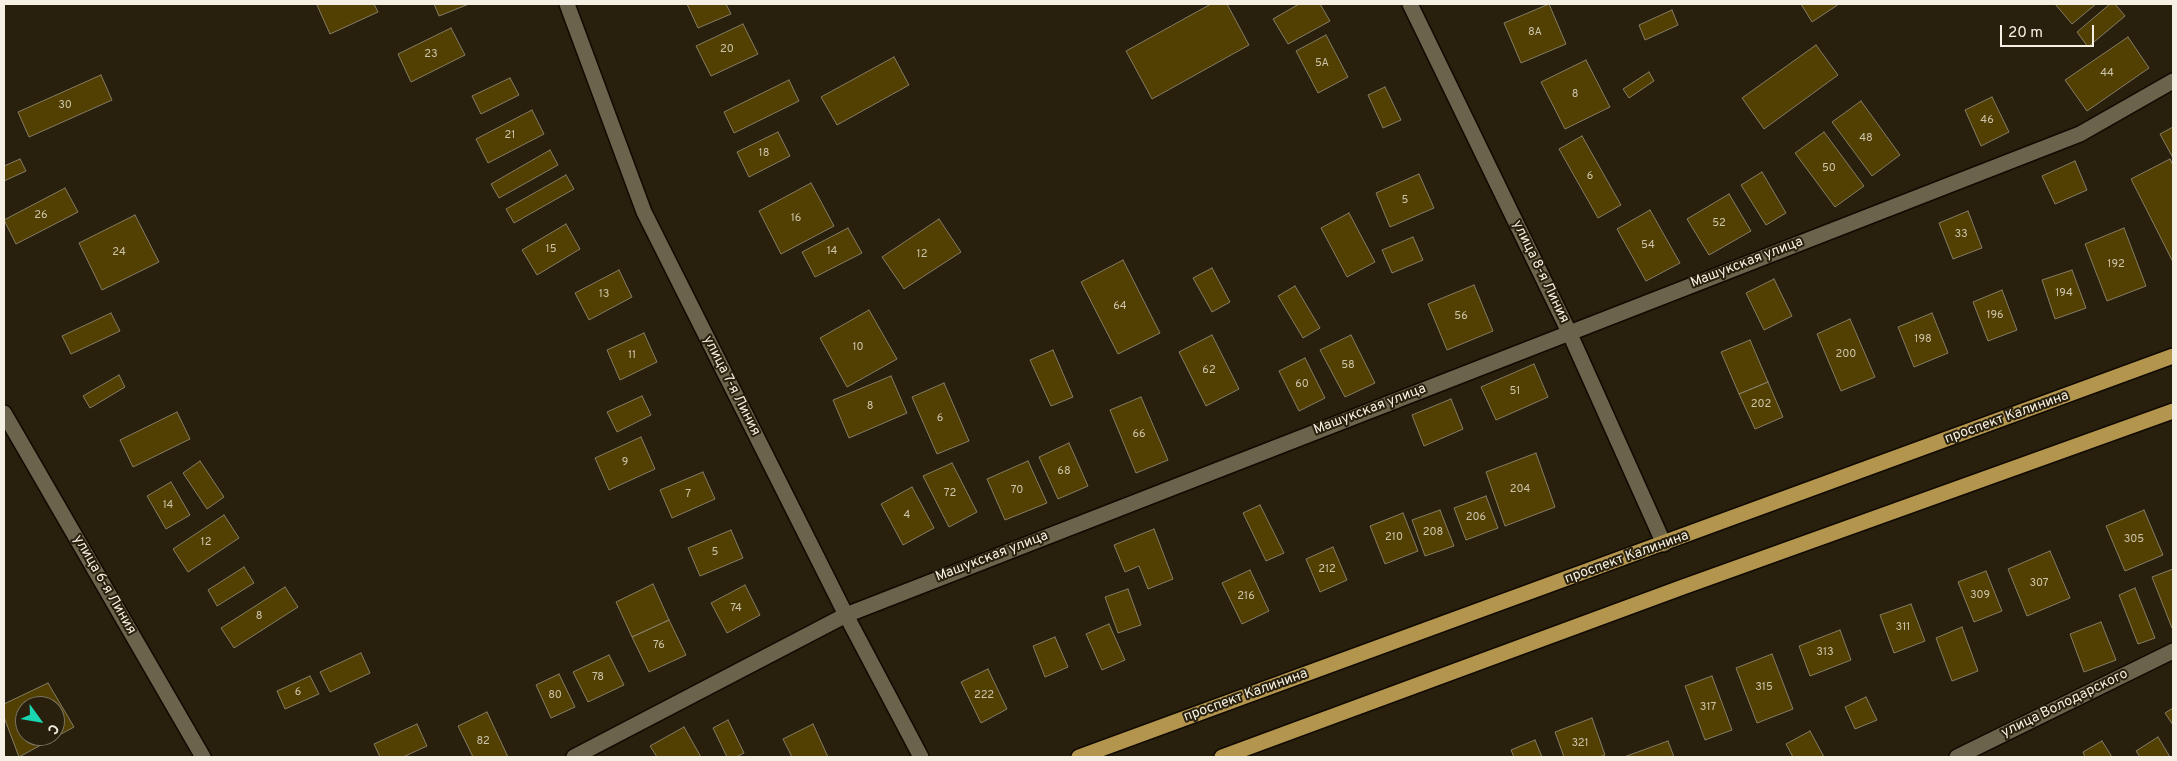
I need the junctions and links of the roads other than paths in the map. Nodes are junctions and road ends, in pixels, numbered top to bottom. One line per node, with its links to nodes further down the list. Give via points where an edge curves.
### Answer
1 (567, 4): 9 (street, улица 7-я Линия, via 644,212)
2 (1410, 4): 4 (street, улица 8-я Линия)
3 (2173, 81): 4 (street, Машукская улица, via 2080,134)
4 (1569, 332): 8 (street, улица 8-я Линия); 9 (street, Машукская улица)
5 (2173, 356): 8 (main road, проспект Калинина)
6 (2173, 411): 15 (main road)
7 (4, 414): 11 (street, улица 6-я Линия)
8 (1664, 544): 14 (main road, проспект Калинина)
9 (846, 615): 12 (street, Машукская улица); 13 (street, улица 7-я Линия)
10 (2173, 651): 16 (street, улица Володарского)
11 (203, 757)
12 (574, 757)
13 (921, 757)
14 (1079, 757)
15 (1222, 757)
16 (1957, 757)

